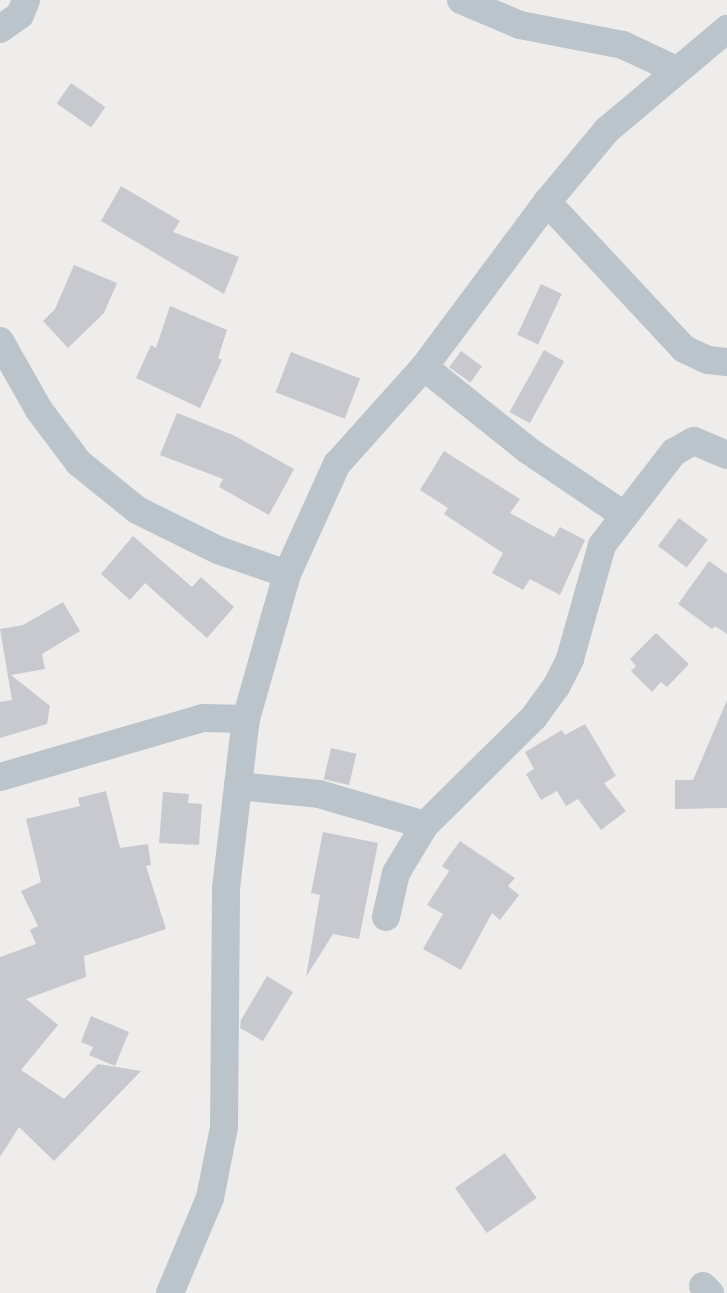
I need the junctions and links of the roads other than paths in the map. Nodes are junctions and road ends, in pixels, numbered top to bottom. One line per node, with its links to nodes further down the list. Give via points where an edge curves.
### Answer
1 (26, 0): 3 (street, via 20,15)
2 (461, 0): 5 (street, via 520,26 623,44)
3 (0, 29)
4 (727, 29): 5 (street)
5 (676, 70): 6 (street, via 607,130)
6 (547, 202): 8 (street, via 684,349 708,360); 9 (street)
7 (0, 341): 12 (street, via 39,410 78,463 137,510 218,550)
8 (727, 362)
9 (424, 367): 11 (street, via 529,451); 12 (street, via 337,464)
10 (727, 455): 11 (street, via 694,441 681,448)
11 (624, 515): 16 (street, via 602,545 570,659 556,687 534,717)
12 (287, 574): 13 (street)
13 (246, 719): 14 (street, via 203,718); 15 (street)
14 (0, 777)
15 (238, 786): 16 (street, via 319,794); 18 (street, via 226,888 224,1127 210,1198)
16 (425, 825): 17 (street, via 396,873)
17 (386, 917)
18 (170, 1293)

